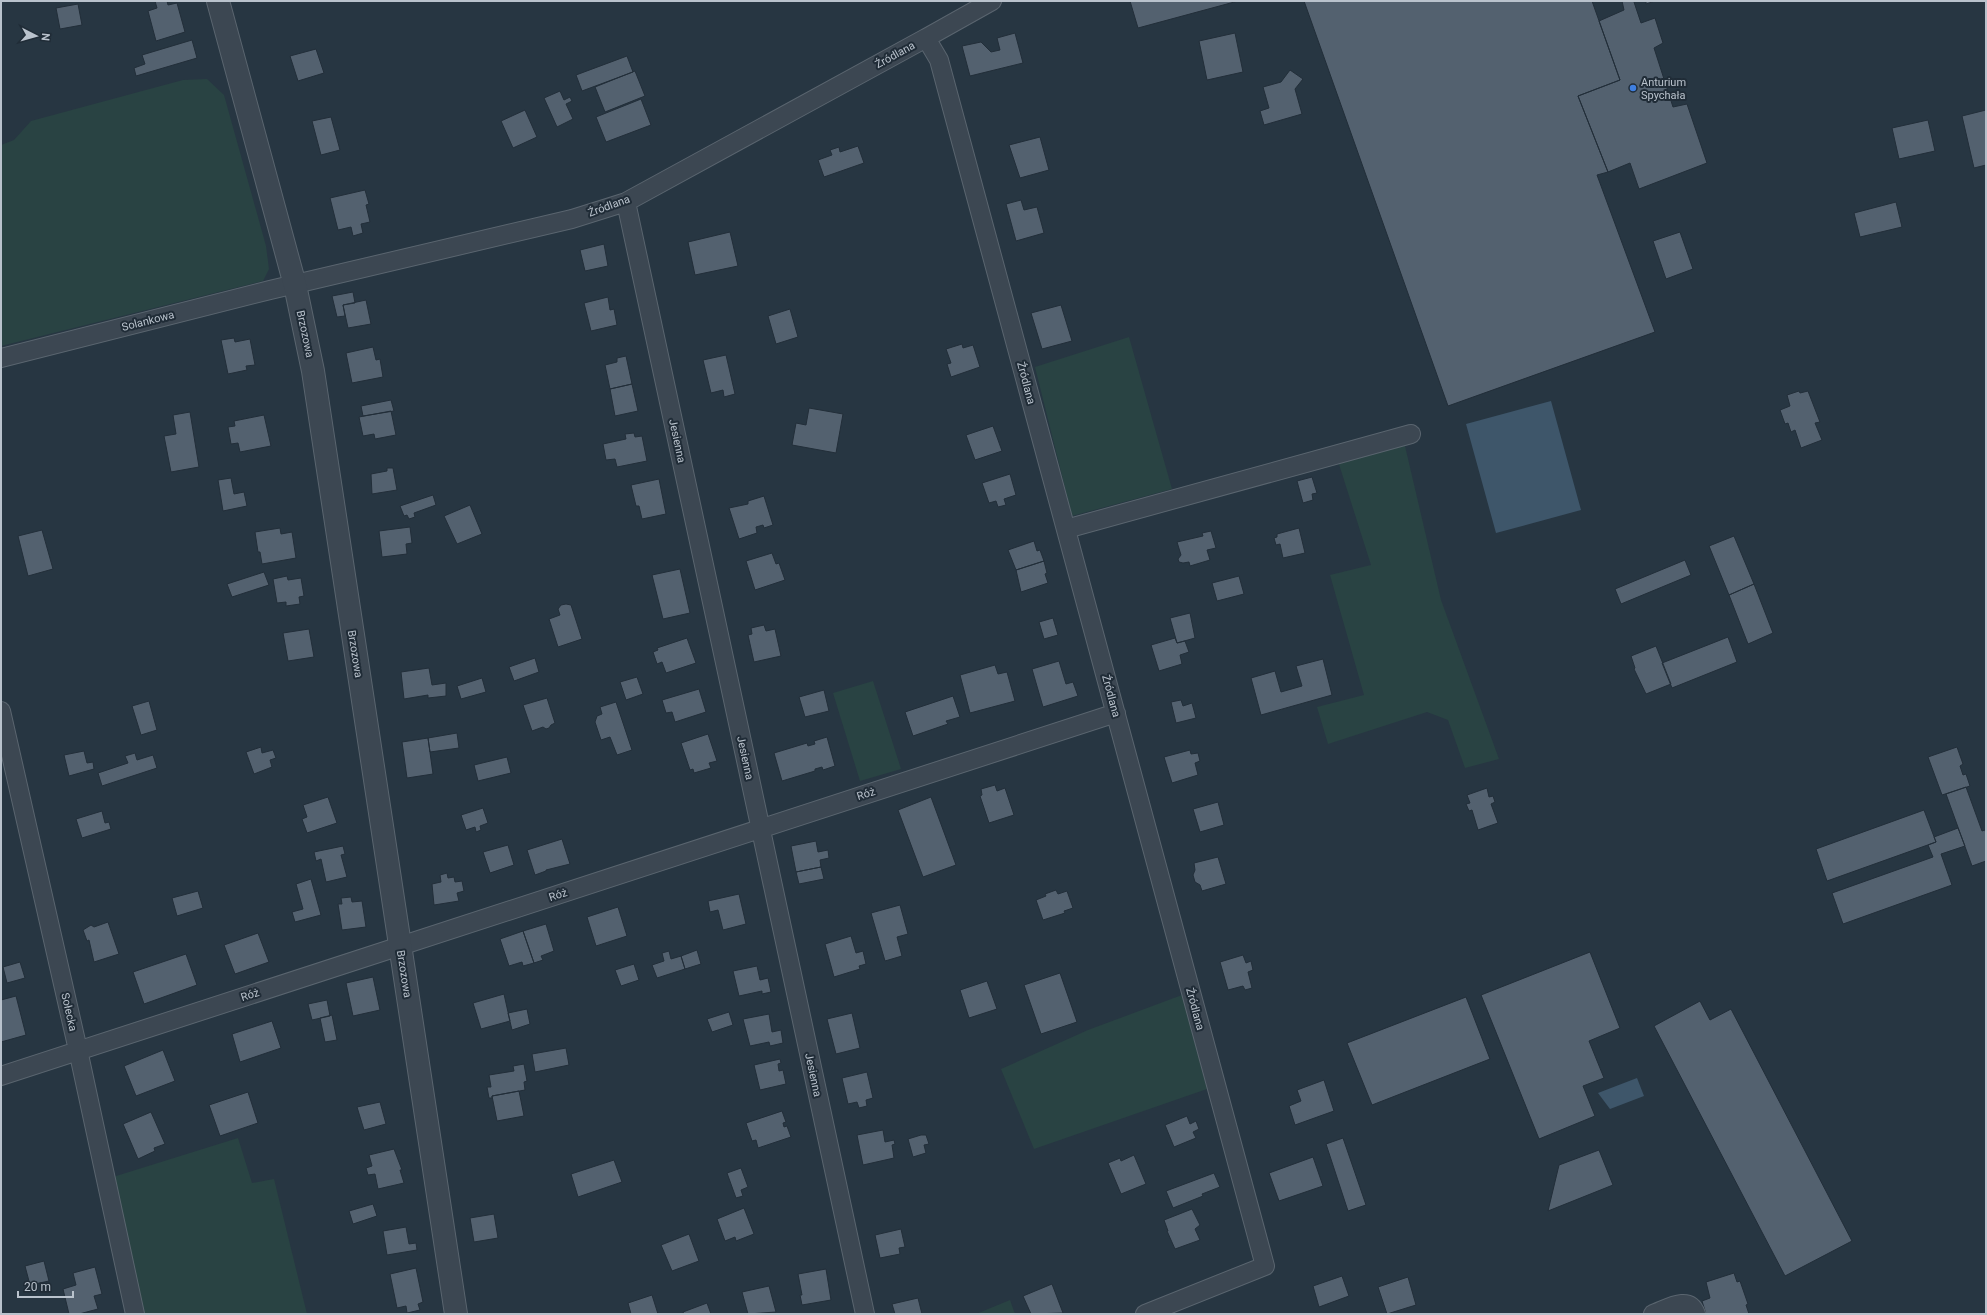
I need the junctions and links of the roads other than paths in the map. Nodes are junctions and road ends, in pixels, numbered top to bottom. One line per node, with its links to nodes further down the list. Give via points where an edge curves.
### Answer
1 (218, 1): 5 (street, Brzozowa)
2 (992, 1): 3 (street)
3 (926, 38): 4 (street, Źródlana); 8 (street, Źródlana, via 939,60)
4 (626, 202): 5 (street, Źródlana, via 572,219); 11 (street, Jesienna)
5 (295, 285): 6 (street, Solankowa); 12 (street, Brzozowa, via 313,371)
6 (1, 358)
7 (1411, 434): 8 (street)
8 (1066, 529): 10 (street, Źródlana)
9 (1, 711): 13 (street, Sołecka)
10 (1116, 713): 11 (street, Róż); 18 (street, Źródlana, via 1265,1266)
11 (760, 828): 12 (street, Róż); 17 (street, Jesienna)
12 (400, 948): 13 (street, Róż); 16 (street, Brzozowa)
13 (78, 1050): 14 (street, Róż); 15 (street, Sołecka)
14 (1, 1076)
15 (135, 1314)
16 (456, 1314)
17 (865, 1314)
18 (1145, 1314)
19 (1653, 1314): 20 (street, via 1680,1304 1694,1308)
20 (1696, 1314)

